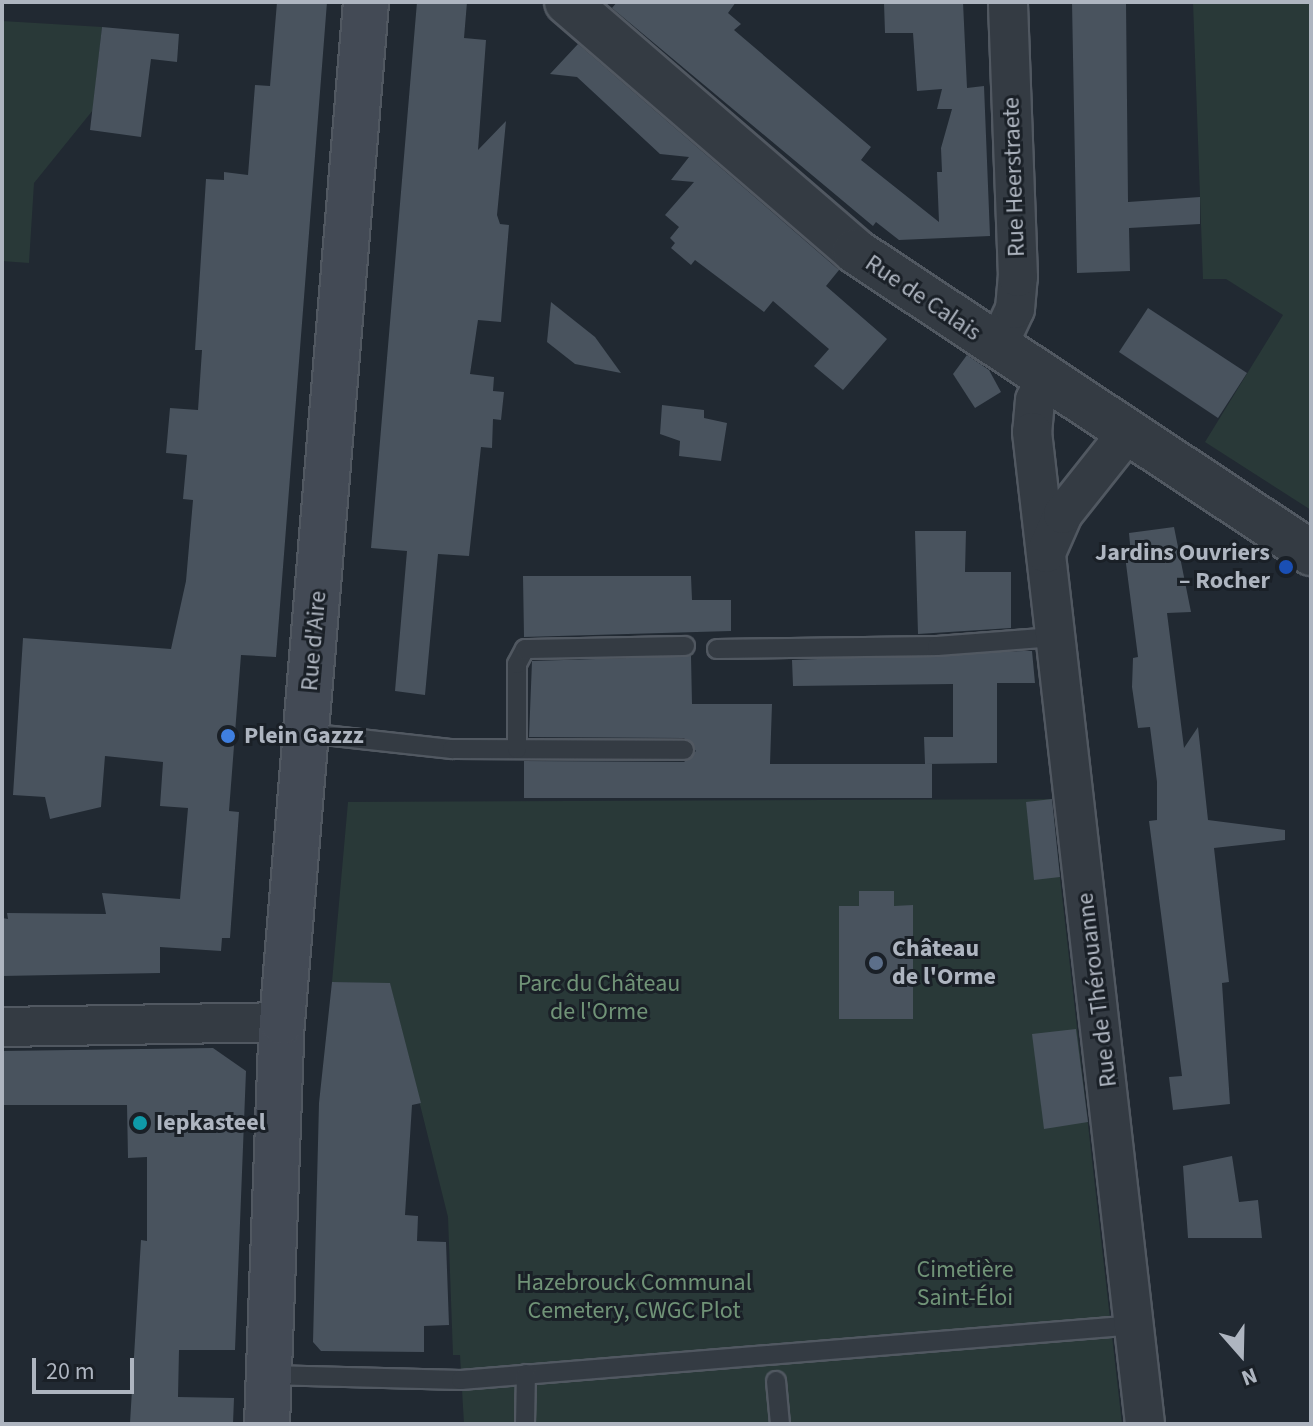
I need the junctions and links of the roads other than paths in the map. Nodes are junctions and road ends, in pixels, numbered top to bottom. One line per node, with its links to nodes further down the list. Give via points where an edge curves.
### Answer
1 (366, 2): 12 (main road, Rue d'Aire)
2 (567, 2): 4 (street, Rue de Calais, via 799,208)
3 (1008, 2): 4 (street, Rue Heerstraete, via 1018,277 1015,309)
4 (997, 347): 5 (street, Rue de Calais)
5 (1045, 379): 6 (street, Rue de Calais); 8 (street, Rue de Thérouanne, via 1035,400 1032,432)
6 (1128, 432): 7 (street, Rue de Calais); 8 (street, Rue de Thérouanne, via 1063,514)
7 (1311, 553)
8 (1046, 556): 9 (street, Rue de Thérouanne)
9 (1055, 637): 11 (lane, via 937,646); 17 (street, Rue de Thérouanne)
10 (685, 646): 13 (lane, via 525,649 517,664)
11 (717, 649)
12 (306, 733): 13 (lane, via 441,748); 15 (main road, Rue d'Aire)
13 (517, 749): 14 (lane)
14 (684, 750)
15 (282, 1022): 16 (street); 20 (main road, Rue d'Aire)
16 (2, 1027)
17 (1136, 1325): 18 (lane); 24 (street, Rue de Thérouanne)
18 (775, 1366): 19 (lane); 23 (lane)
19 (526, 1374): 20 (lane, via 461,1380); 22 (lane)
20 (268, 1375): 21 (main road, Rue d'Aire)
21 (267, 1424)
22 (525, 1424)
23 (780, 1424)
24 (1145, 1424)

